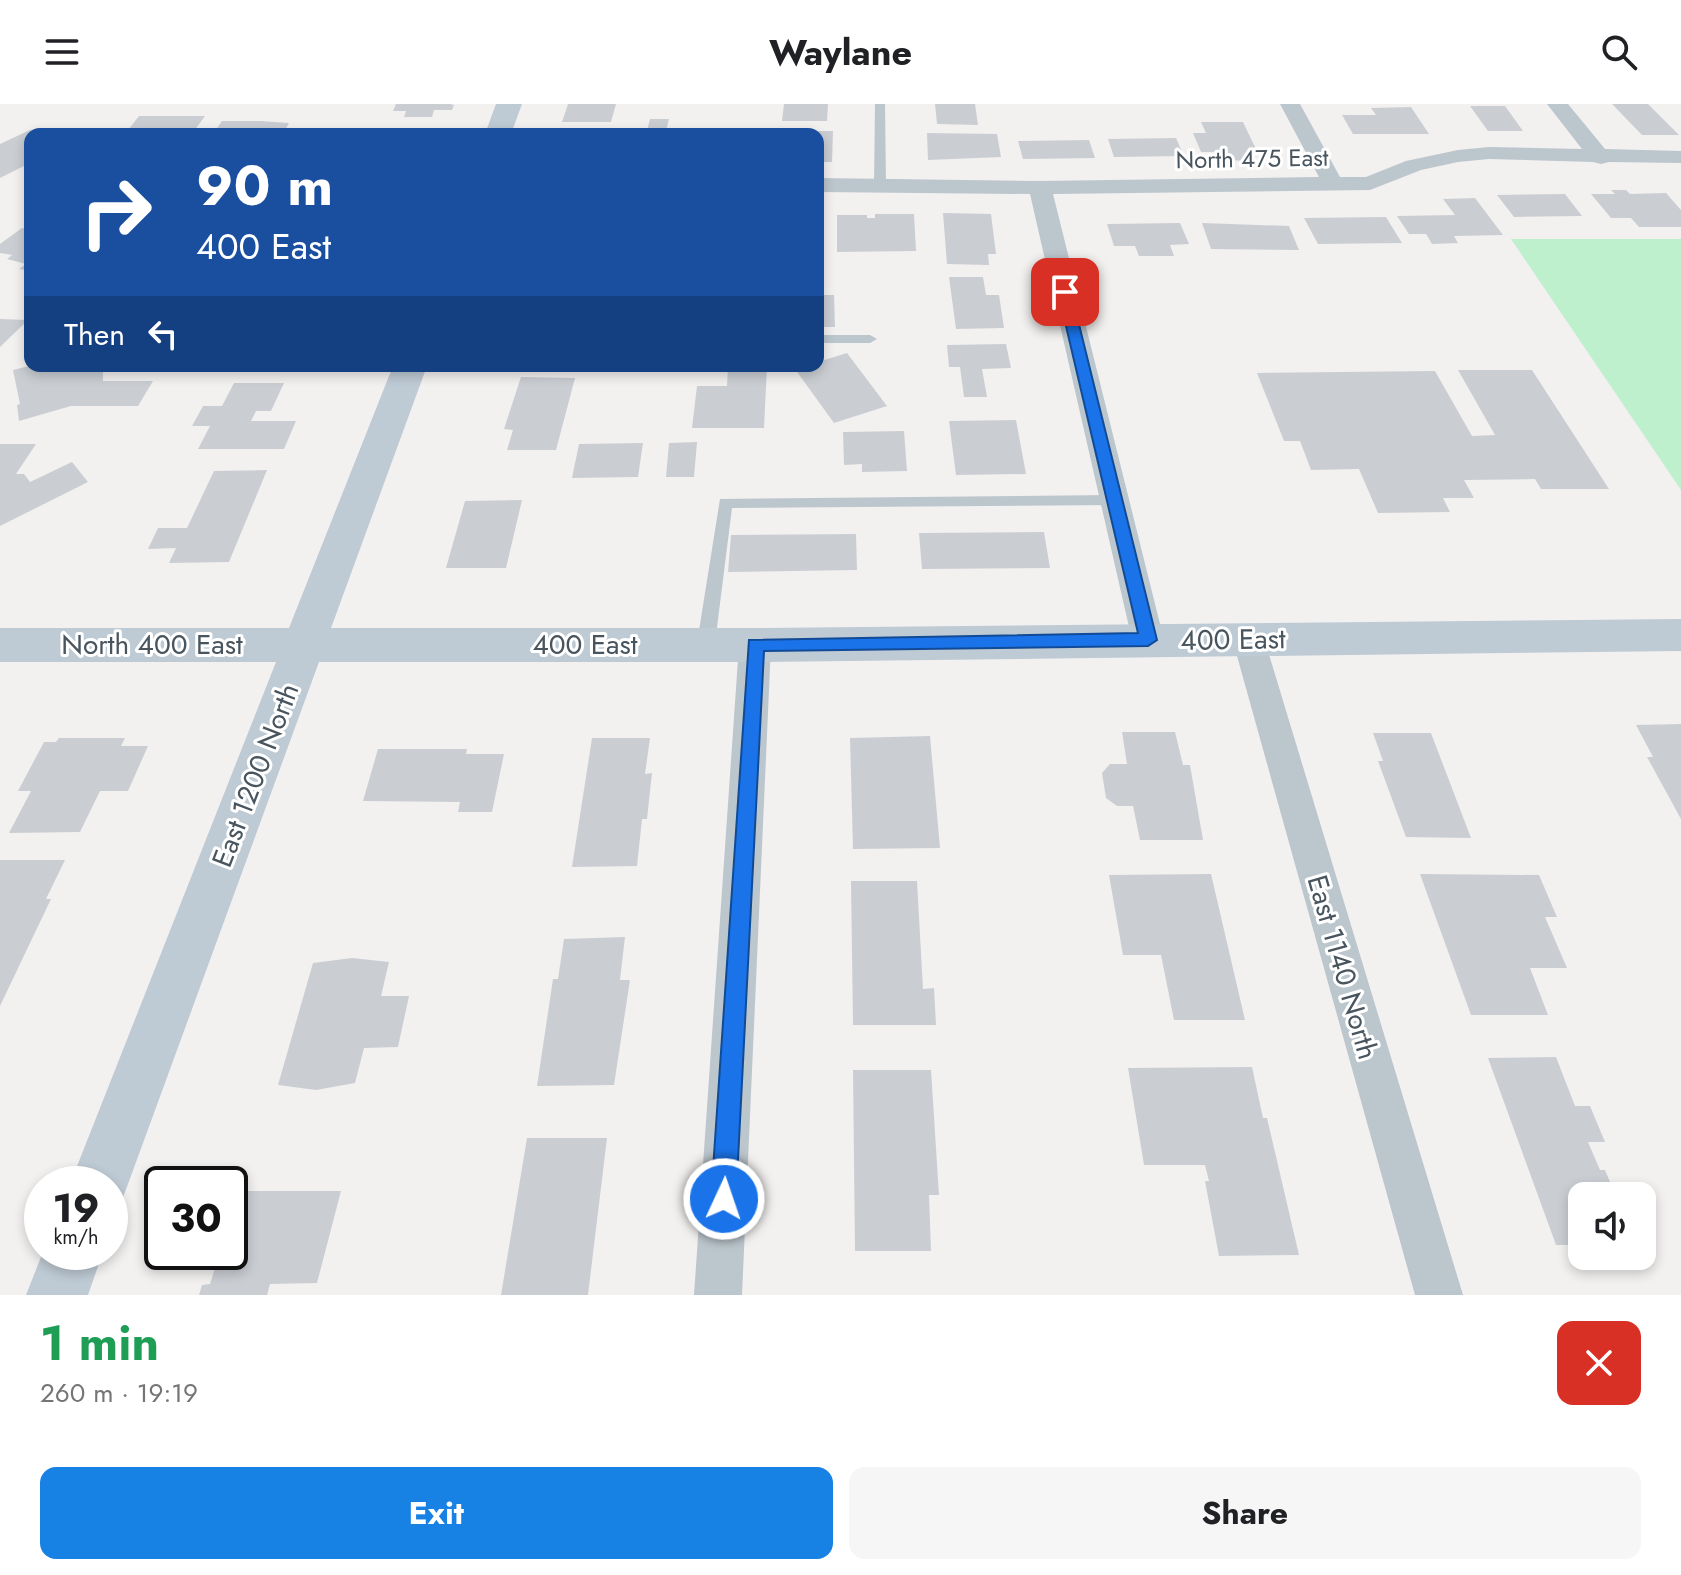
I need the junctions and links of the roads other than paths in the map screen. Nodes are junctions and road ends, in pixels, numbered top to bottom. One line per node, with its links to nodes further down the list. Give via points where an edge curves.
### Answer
1 (509, 104): 5 (street)
2 (880, 104): 10 (lane)
3 (1290, 104): 8 (street)
4 (1557, 104): 7 (street)
5 (500, 128)
6 (1681, 157): 7 (street, North 475 East)
7 (1601, 158): 8 (street, North 475 East, via 1458,155 1409,165 1370,183)
8 (1333, 184): 11 (street, North 475 East)
9 (824, 185): 10 (street, North 475 East)
10 (880, 186): 11 (street, North 475 East)
11 (1040, 188): 15 (street)
12 (824, 339): 13 (lane)
13 (870, 339)
14 (408, 372): 20 (street, East 1200 North)
15 (1115, 500): 18 (street); 19 (lane, via 725,503)
16 (1681, 635): 17 (street, 400 East)
17 (1248, 638): 18 (street, 400 East); 27 (street, East 1140 North)
18 (1148, 640): 22 (street, 400 East)
19 (706, 643): 20 (street, 400 East); 22 (street, 400 East)
20 (305, 644): 21 (street, North 400 East); 23 (street, East 1200 North)
21 (0, 645)
22 (755, 645): 26 (street)
23 (106, 1166)
24 (66, 1270): 25 (street)
25 (57, 1295)
26 (718, 1295)
27 (1439, 1295)

